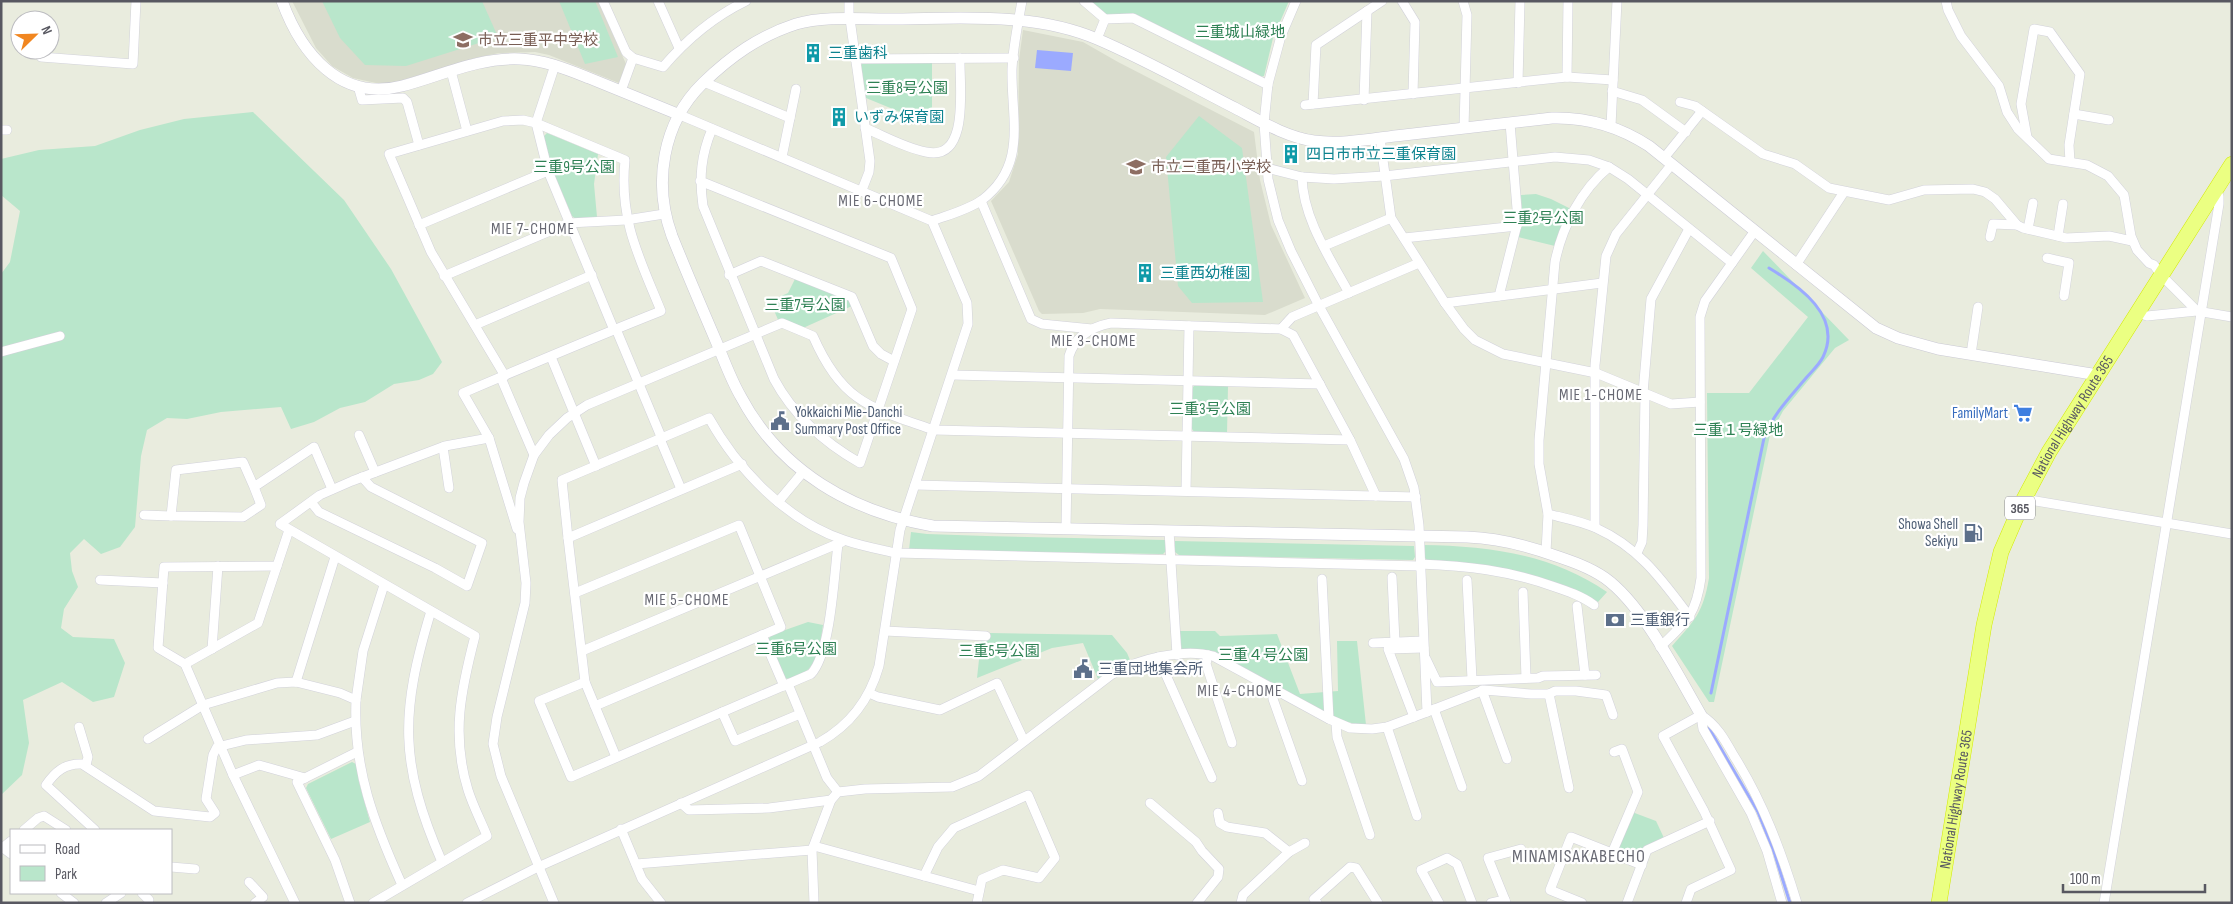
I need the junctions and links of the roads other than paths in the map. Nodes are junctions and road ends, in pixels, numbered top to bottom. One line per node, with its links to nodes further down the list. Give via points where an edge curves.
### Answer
1 (136, 1): 23 (street, via 133,64)
2 (282, 1): 35 (street, via 286,13 320,65 335,77)
3 (603, 1): 24 (street, via 626,52)
4 (658, 1): 22 (street)
5 (746, 1): 22 (street, via 717,17)
6 (849, 1): 18 (street)
7 (1022, 1): 20 (street)
8 (1084, 1): 19 (street)
9 (1296, 1): 34 (street, via 1281,36)
10 (1382, 1): 17 (street)
11 (1402, 1): 40 (street, via 1415,24)
12 (1463, 1): 37 (street, via 1467,15)
13 (1520, 1): 33 (street)
14 (1568, 1): 30 (street)
15 (1617, 1): 31 (street)
16 (1946, 1): 57 (street, via 1961,36 1999,86 2011,121)
17 (1367, 11): 41 (street); 41 (street, via 1316,45 1309,105)
18 (850, 19): 20 (street); 27 (street); 32 (street, via 798,23 765,37 742,48)
19 (1105, 19): 21 (street); 34 (street, via 1133,18)
20 (1019, 20): 21 (street, via 1061,27); 26 (street)
21 (1097, 39): 49 (street)
22 (679, 48): 24 (street, via 663,67)
23 (60, 58)
24 (633, 58): 38 (street)
25 (960, 58): 26 (street); 27 (street); 52 (street, via 959,123 957,135 949,147 925,152)
26 (1014, 58): 75 (street, via 1012,157 1001,182)
27 (855, 59): 52 (street)
28 (555, 65): 29 (street, via 533,60 501,59); 38 (street); 48 (street)
29 (451, 71): 35 (street, via 395,88); 55 (street)
30 (1567, 77): 31 (street); 33 (street)
31 (1613, 80): 39 (street)
32 (704, 82): 45 (street); 46 (street)
33 (1518, 83): 37 (street)
34 (1268, 85): 49 (street)
35 (358, 86): 59 (street, via 362,100 403,98)
36 (796, 89): 46 (street)
37 (1464, 90): 40 (street); 53 (street)
38 (621, 91): 45 (street)
39 (1612, 91): 51 (street); 56 (street, via 1650,104)
40 (1413, 94): 41 (street)
41 (1364, 100)
42 (1680, 102): 43 (street)
43 (1702, 111): 56 (street); 73 (street, via 1763,154 1795,164 1829,188)
44 (2074, 114): 47 (street); 57 (street, via 2080,74 2050,32 2034,29 2021,104); 63 (street)
45 (680, 115): 54 (street); 78 (street, via 670,136 663,165)
46 (790, 118): 60 (street)
47 (2109, 120)
48 (536, 123): 55 (street, via 503,121); 67 (street); 80 (street, via 625,160)
49 (1264, 123): 58 (street, via 1314,141); 66 (street)
50 (1510, 123): 51 (street, via 1570,118); 53 (street); 62 (street)
51 (1611, 126): 61 (street, via 1633,136)
52 (865, 128): 71 (street, via 870,169)
53 (1464, 128): 58 (street)
54 (712, 129): 60 (street); 70 (street, via 705,146)
55 (467, 131): 59 (street)
56 (1686, 132): 61 (street)
57 (2028, 137): 63 (street, via 2049,159)
58 (1380, 138): 68 (street)
59 (420, 145): 83 (street, via 389,154)
60 (782, 157): 71 (street)
61 (1668, 161): 74 (street); 88 (street)
62 (1514, 162): 65 (street, via 1563,157 1589,160); 68 (street); 85 (street, via 1519,207)
63 (2070, 162): 92 (street, via 2096,168 2118,186 2126,200)
64 (2232, 164): 72 (highway, National Highway Route 365 / 365)
65 (1609, 167): 74 (street); 103 (street, via 1582,198 1567,223 1557,249)
66 (1267, 168): 69 (street); 108 (street, via 1278,220)
67 (548, 171): 82 (street); 83 (street)
68 (1384, 176): 69 (street); 79 (street)
69 (1302, 177): 93 (street, via 1307,204)
70 (700, 181): 98 (street, via 705,214); 124 (street, via 890,258 912,308)
71 (862, 190): 81 (street)
72 (2214, 191): 100 (highway, National Highway Route 365 / 365); 110 (street, via 2219,196 2219,204)
73 (1844, 192): 84 (street, via 1889,200 1924,190 1973,189 1995,199); 97 (street)
74 (1648, 195): 86 (street); 102 (street, via 1611,243)
75 (981, 201): 81 (street); 117 (street, via 1031,319 1042,324)
76 (2033, 202): 87 (street)
77 (2063, 204): 89 (street)
78 (664, 214): 80 (street); 120 (street)
79 (1391, 218): 91 (street); 93 (street)
80 (626, 220): 82 (street); 116 (street, via 661,311)
81 (932, 221): 128 (street, via 968,309 968,324)
82 (569, 223): 99 (street); 101 (street)
83 (419, 225): 101 (street)
84 (2017, 225): 87 (street); 90 (street, via 1993,224)
85 (1517, 226): 91 (street); 105 (street)
86 (1689, 229): 96 (street); 134 (street, via 1651,299)
87 (2028, 229): 89 (street)
88 (1754, 232): 96 (street); 97 (street)
89 (2058, 236): 92 (street, via 2118,236)
90 (1990, 237)
91 (1404, 238): 95 (street)
92 (2132, 241): 100 (street)
93 (1324, 246): 104 (street)
94 (2047, 258): 106 (street, via 2069,263)
95 (1419, 263): 104 (street); 107 (street)
96 (1732, 263): 135 (street, via 1705,301 1700,317)
97 (1796, 265): 122 (street, via 1876,328 1911,342)
98 (730, 274): 118 (street); 124 (street, via 761,261 852,297 873,346)
99 (592, 275): 113 (street); 116 (street)
100 (2161, 275): 110 (street); 111 (highway, National Highway Route 365 / 365)
101 (444, 276): 113 (street)
102 (1602, 283): 103 (street); 126 (street)
103 (1551, 290): 105 (street); 125 (street)
104 (1350, 293): 108 (street)
105 (1499, 296): 107 (street)
106 (2064, 296)
107 (1445, 303): 125 (street, via 1464,329 1482,345 1503,354)
108 (1319, 306): 115 (street, via 1292,317); 160 (street, via 1404,460)
109 (1978, 307): 122 (street)
110 (2199, 312): 111 (street, via 2147,316); 112 (street); 168 (street)
111 (2137, 313): 127 (highway, National Highway Route 365 / 365)
112 (2232, 317)
113 (475, 325): 129 (street)
114 (1188, 326): 115 (street); 117 (street, via 1111,323); 131 (street)
115 (1281, 328): 133 (street, via 1293,335)
116 (615, 329): 123 (street); 132 (street)
117 (1092, 329): 130 (street, via 1081,335 1071,349)
118 (755, 335): 120 (street); 136 (street, via 782,323 813,336 840,383 856,398); 136 (street, via 774,379 795,410 824,440 860,463)
119 (60, 336): 121 (street)
120 (720, 350): 132 (street); 150 (street, via 750,413)
121 (1, 352)
122 (1971, 354): 127 (street)
123 (550, 357): 129 (street); 137 (street)
124 (894, 361): 136 (street)
125 (1545, 363): 126 (street); 164 (street, via 1539,451)
126 (1596, 373): 134 (street); 169 (street)
127 (2098, 374): 161 (highway, National Highway Route 365 / 365)
128 (952, 376): 130 (street); 138 (street)
129 (503, 377): 142 (street, via 463,393); 146 (street)
130 (1068, 379): 131 (street); 139 (street)
131 (1188, 382): 133 (street); 141 (street)
132 (639, 383): 137 (street); 143 (street)
133 (1320, 384): 144 (street)
134 (1644, 394): 135 (street, via 1671,404); 180 (street, via 1643,525 1642,542)
135 (1700, 402): 198 (street, via 1701,578 1697,602)
136 (878, 411): 138 (street)
137 (574, 413): 146 (street, via 553,431); 148 (street)
138 (934, 430): 139 (street); 152 (street)
139 (1068, 433): 141 (street); 156 (street)
140 (359, 435): 149 (street)
141 (1187, 436): 144 (street); 158 (street)
142 (489, 438): 145 (street); 177 (street)
143 (661, 439): 147 (street, via 709,418); 148 (street); 157 (street)
144 (1350, 440): 159 (street)
145 (443, 447): 149 (street); 154 (street)
146 (534, 455): 177 (street, via 520,498)
147 (742, 464): 157 (street); 163 (street)
148 (596, 466): 175 (street, via 562,480)
149 (375, 472): 151 (street)
150 (803, 472): 163 (street); 167 (street, via 851,501)
151 (362, 477): 155 (street); 162 (street, via 371,487 482,543 467,586 319,512)
152 (915, 485): 156 (street); 167 (street)
153 (254, 487): 155 (street, via 314,446); 166 (street, via 261,504 244,517); 166 (street, via 243,462 176,470)
154 (449, 488)
155 (332, 489): 162 (street)
156 (1067, 489): 158 (street); 170 (street)
157 (681, 490): 175 (street)
158 (1186, 491): 159 (street)
159 (1376, 496): 160 (street)
160 (1416, 497): 174 (street)
161 (2024, 499): 168 (street); 308 (highway, National Highway Route 365 / 365, via 2001,552 1984,625)
162 (311, 502): 171 (street, via 280,524)
163 (778, 502): 176 (street)
164 (1548, 514): 169 (street); 178 (street)
165 (144, 515): 166 (street)
166 (171, 516)
167 (903, 520): 170 (street, via 933,526); 179 (street)
168 (2167, 524): 173 (street); 309 (street)
169 (1595, 527): 180 (street)
170 (1066, 528): 172 (street)
171 (289, 530): 181 (street); 185 (street)
172 (1169, 531): 174 (street); 182 (street)
173 (2232, 534)
174 (1418, 535): 178 (street, via 1481,537); 183 (street)
175 (568, 538): 194 (street)
176 (841, 542): 179 (street); 186 (street); 218 (street, via 822,656 811,674)
177 (521, 544): 273 (street, via 525,603 493,744 500,776)
178 (1546, 552): 204 (street, via 1584,566 1613,584 1637,610)
179 (896, 553): 182 (street); 199 (street)
180 (1637, 553): 198 (street, via 1656,571)
181 (336, 556): 192 (street); 216 (street)
182 (1170, 560): 183 (street); 209 (street)
183 (1420, 565): 195 (street, via 1479,567 1510,573 1562,590); 205 (street)
184 (218, 566): 185 (street); 191 (street, via 164,567); 206 (street)
185 (277, 566): 206 (street, via 258,623)
186 (760, 576): 194 (street, via 739,525); 200 (street, via 781,627); 207 (street)
187 (1392, 577): 202 (street)
188 (1322, 579): 232 (street)
189 (100, 580): 191 (street)
190 (1466, 580): 215 (street)
191 (163, 583): 211 (street, via 158,648)
192 (384, 585): 197 (street); 223 (street, via 363,651)
193 (1523, 592): 214 (street)
194 (575, 593): 207 (street)
195 (1594, 605)
196 (1577, 606): 212 (street)
197 (431, 611): 269 (street, via 411,686 408,750 420,807); 269 (street, via 475,636 458,711 459,746 468,791 487,836)
198 (1690, 617): 204 (street)
199 (885, 631): 201 (street); 221 (street, via 877,673)
200 (762, 635): 218 (street); 225 (street)
201 (986, 636)
202 (1395, 642): 203 (street); 205 (street)
203 (1373, 643)
204 (1660, 647): 230 (street)
205 (1424, 648): 215 (street, via 1437,682); 226 (street); 231 (street, via 1388,649)
206 (212, 649): 211 (street)
207 (582, 651): 217 (street)
208 (1208, 654): 209 (street); 219 (street); 238 (street, via 1206,664)
209 (1177, 656): 210 (street)
210 (1158, 657): 237 (street, via 1118,670); 248 (street)
211 (185, 664): 224 (street)
212 (1585, 675): 213 (street); 214 (street)
213 (1596, 675)
214 (1526, 678): 215 (street)
215 (1472, 680)
216 (296, 682): 223 (street); 224 (street, via 266,686)
217 (585, 682): 225 (street); 243 (street, via 539,701 571,776)
218 (786, 685): 227 (street); 228 (street)
219 (1272, 688): 232 (street); 249 (street)
220 (1482, 690): 222 (street); 226 (street); 244 (street)
221 (869, 693): 237 (street, via 940,710 997,683); 240 (street, via 842,727)
222 (1549, 694): 229 (street, via 1576,691 1606,695); 251 (street)
223 (356, 700): 233 (street)
224 (203, 705): 236 (street); 239 (street)
225 (594, 706): 243 (street)
226 (1431, 711): 231 (street); 250 (street)
227 (722, 712): 228 (street, via 735,741); 243 (street)
228 (800, 714): 240 (street)
229 (1613, 715)
230 (1701, 715): 258 (street, via 1663,736); 306 (street, via 1703,728 1751,813); 307 (street, via 1713,722 1759,800)
231 (1414, 717): 235 (street)
232 (1333, 721): 235 (street, via 1359,729); 263 (street)
233 (355, 722): 239 (street, via 317,735 246,740); 241 (street)
234 (79, 726): 245 (street, via 88,757)
235 (1387, 727): 257 (street)
236 (148, 739)
237 (1024, 740): 252 (street, via 975,779 957,786)
238 (1232, 743)
239 (220, 746): 245 (street, via 213,755 206,799 215,814 210,817 154,811); 246 (street)
240 (814, 746): 252 (street, via 827,778); 254 (street)
241 (357, 752): 247 (street); 277 (street, via 374,822)
242 (1614, 752): 268 (street, via 1622,749 1638,792)
243 (616, 757)
244 (1507, 759)
245 (86, 765): 261 (street, via 72,764 62,768 46,785)
246 (233, 775): 247 (street, via 258,765); 287 (street)
247 (304, 778): 288 (street, via 297,782 335,860)
248 (1212, 778)
249 (1302, 782)
250 (1462, 787)
251 (1569, 788)
252 (838, 792): 253 (street)
253 (831, 800): 254 (street, via 777,807 689,810); 265 (street)
254 (681, 803): 262 (street)
255 (1150, 803): 296 (street, via 1196,842 1219,869 1218,877)
256 (1218, 813): 267 (street, via 1220,823 1227,827 1265,833)
257 (1417, 816)
258 (1710, 821): 271 (street, via 1648,850); 305 (street, via 1731,870 1691,889)
259 (25, 829): 260 (street, via 44,816)
260 (64, 829)
261 (93, 829)
262 (621, 830): 270 (street); 273 (street)
263 (1370, 835)
264 (1305, 843): 267 (street)
265 (813, 848): 270 (street); 275 (street); 294 (street)
266 (1521, 849): 283 (street, via 1488,858)
267 (1289, 852): 297 (street, via 1243,895)
268 (1612, 853): 271 (street); 303 (street, via 1571,837 1550,890)
269 (442, 862): 277 (street)
270 (636, 864): 292 (street, via 642,879)
271 (1642, 865): 304 (street)
272 (172, 867): 274 (street)
273 (538, 867): 290 (street); 291 (street)
274 (195, 869)
275 (924, 876): 278 (street); 278 (street, via 938,847 954,828 1028,795 1055,858 1039,878 1003,870 982,879)
276 (248, 882): 286 (street, via 263,897)
277 (402, 885): 289 (street)
278 (980, 891): 295 (street)
279 (62, 894): 284 (street)
280 (120, 894): 285 (street)
281 (143, 894): 282 (street)
282 (148, 900)
283 (1506, 901): 302 (street)
284 (74, 903)
285 (106, 903)
286 (255, 903)
287 (295, 903)
288 (350, 903)
289 (373, 903)
290 (467, 903)
291 (554, 903)
292 (661, 903)
293 (807, 903): 294 (street)
294 (815, 903)
295 (977, 903)
296 (1197, 903)
297 (1241, 903)
298 (1317, 903): 299 (street, via 1314,899 1350,867 1356,868)
299 (1378, 903)
300 (1439, 903): 301 (street, via 1421,870 1447,858 1457,864)
301 (1472, 903)
302 (1491, 903)
303 (1582, 903)
304 (1627, 903)
305 (1686, 903)
306 (1782, 903)
307 (1797, 903)
308 (1939, 903)
309 (2104, 903)

